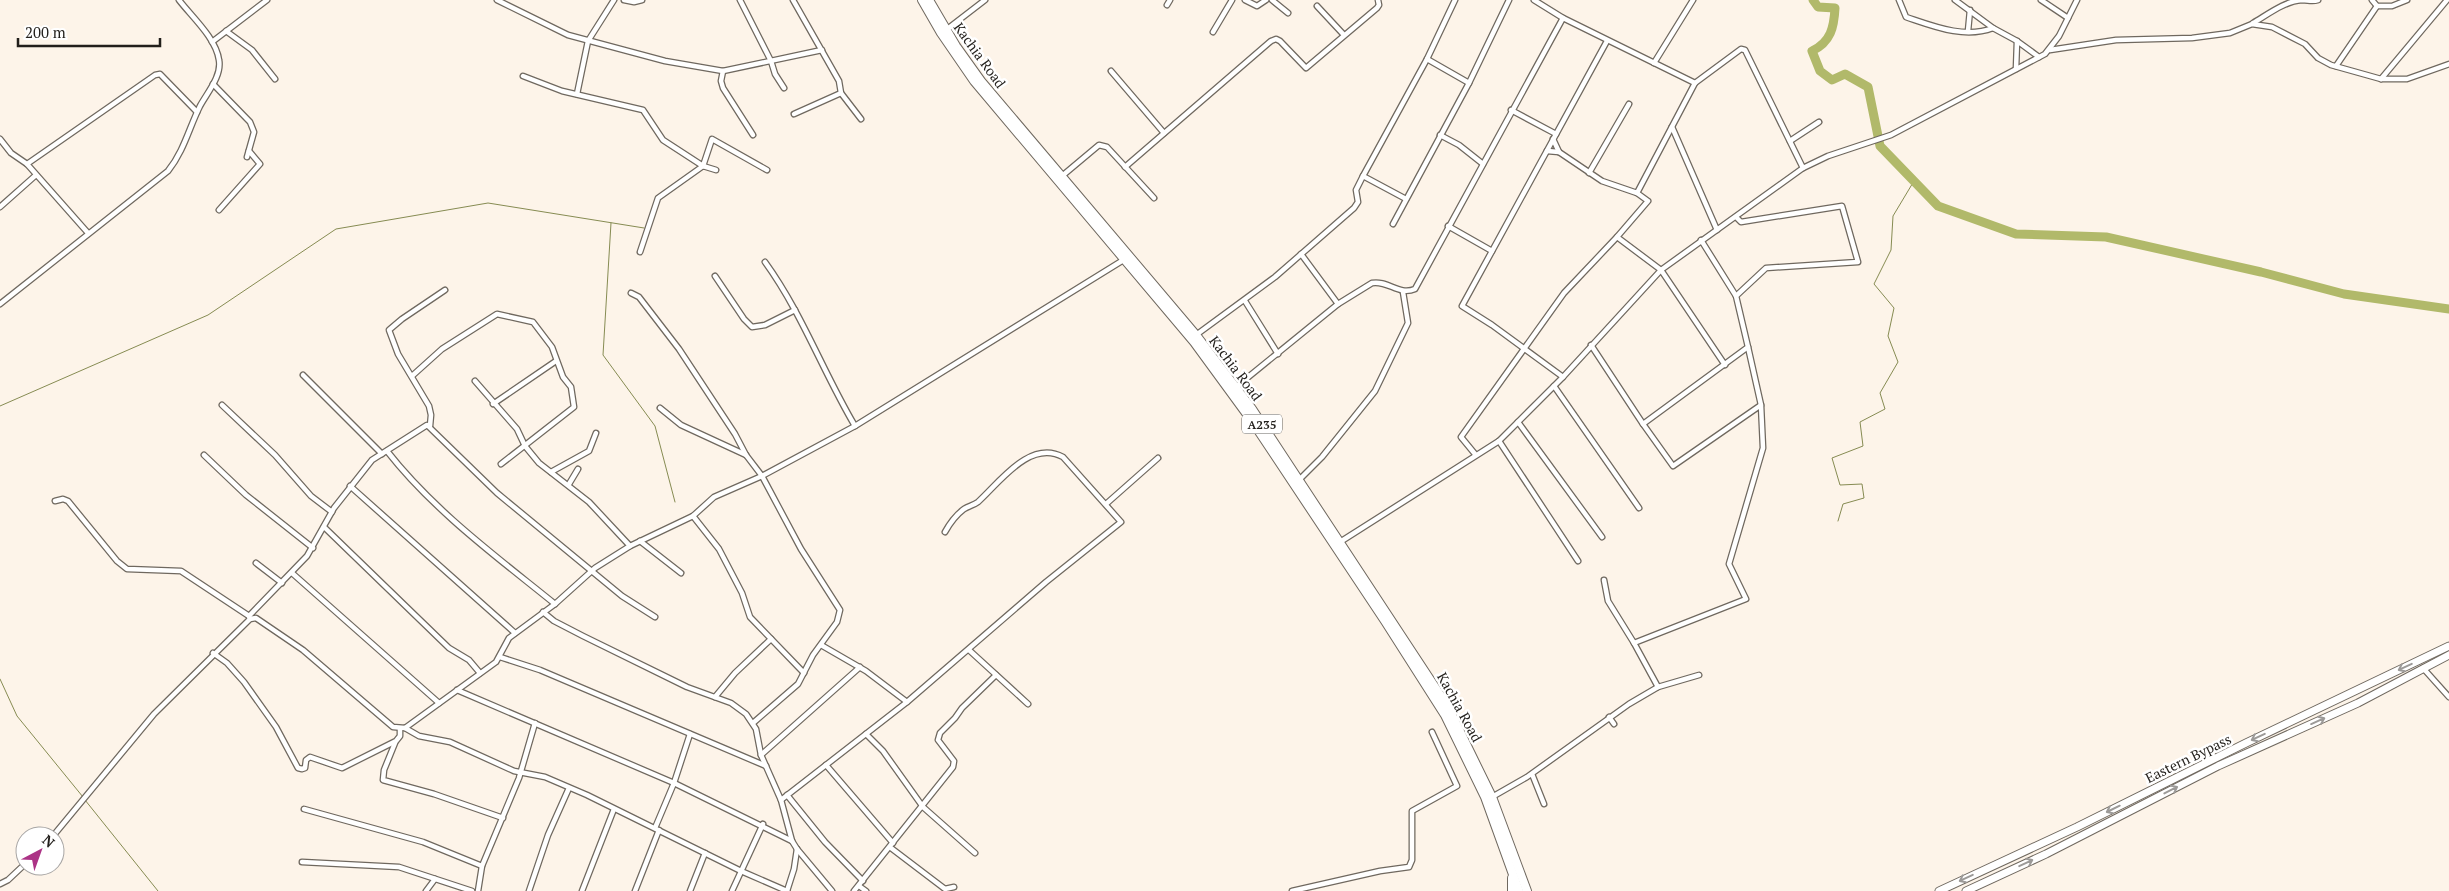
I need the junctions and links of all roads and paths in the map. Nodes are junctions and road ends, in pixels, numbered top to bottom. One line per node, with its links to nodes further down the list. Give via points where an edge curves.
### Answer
1 (266, 0): 40 (street)
2 (497, 0): 45 (street, via 549,28)
3 (614, 0): 45 (street)
4 (624, 0): 5 (street)
5 (642, 0)
6 (740, 0): 52 (street)
7 (793, 0): 48 (street)
8 (922, 0): 111 (highway, Kachia Road / A235, via 974,82)
9 (929, 0): 39 (highway, Kachia Road / A235)
10 (985, 0): 39 (street)
11 (1170, 0): 30 (street)
12 (1232, 0): 42 (street)
13 (1245, 0): 14 (street, via 1257,6)
14 (1266, 0)
15 (1272, 0): 34 (street)
16 (1378, 0): 43 (street, via 1377,8)
17 (1455, 0): 51 (street)
18 (1509, 0): 62 (street)
19 (1534, 0): 35 (street)
20 (1693, 0): 53 (street)
21 (1899, 0): 41 (street, via 1906,17 1949,31)
22 (1955, 0): 33 (street)
23 (2041, 0): 36 (street)
24 (2077, 0): 36 (street)
25 (2318, 0): 37 (street, via 2301,0)
26 (2372, 0): 32 (street)
27 (2407, 0): 32 (street, via 2392,6)
28 (2448, 0): 61 (street)
29 (181, 1): 47 (street)
30 (1166, 6)
31 (1317, 6): 43 (street)
32 (2378, 6): 55 (street)
33 (1970, 10): 38 (street); 41 (street)
34 (1288, 13)
35 (1563, 18): 44 (street); 69 (street)
36 (2068, 18): 49 (street)
37 (2252, 24): 49 (street, via 2230,34 2116,40); 55 (street, via 2272,27 2305,44 2318,58)
38 (1993, 28): 41 (street, via 1983,32); 46 (street)
39 (946, 30): 94 (highway, Kachia Road / A235, via 986,86)
40 (226, 31): 47 (street); 60 (street, via 252,50)
41 (1968, 31)
42 (1213, 32)
43 (1344, 35): 75 (street, via 1306,68 1280,41 1271,41)
44 (1607, 40): 53 (street); 78 (street)
45 (588, 41): 57 (street, via 665,61); 67 (street)
46 (2017, 41): 50 (street); 56 (street)
47 (212, 42): 64 (street, via 220,61)
48 (822, 50): 52 (street); 66 (street, via 839,81)
49 (2050, 50): 50 (street)
50 (2040, 57): 56 (street)
51 (1427, 59): 62 (street); 95 (street)
52 (771, 61): 57 (street); 65 (street)
53 (1654, 63): 63 (street)
54 (2449, 64): 61 (street, via 2407,79)
55 (2336, 66): 61 (street)
56 (2016, 70): 89 (street, via 1880,140 1828,156)
57 (723, 71): 77 (street, via 723,88)
58 (1111, 71): 75 (street)
59 (523, 76): 67 (street, via 536,83)
60 (275, 79)
61 (2381, 80)
62 (1470, 83): 76 (street)
63 (1695, 83): 74 (street); 80 (street, via 1741,49 1745,50)
64 (213, 84): 70 (street); 81 (street, via 250,122 254,132)
65 (784, 88)
66 (841, 93): 71 (street); 72 (street)
67 (577, 94): 87 (street, via 643,110 663,140)
68 (1630, 104): 92 (street)
69 (1511, 110): 78 (street); 86 (street)
70 (197, 112): 85 (street, via 160,74 154,74); 105 (street, via 168,171)
71 (794, 114)
72 (861, 119)
73 (1819, 122): 80 (street)
74 (1672, 127): 96 (street); 104 (street)
75 (1164, 133): 88 (street)
76 (1440, 135): 86 (street); 98 (street)
77 (753, 136)
78 (1555, 137): 82 (street); 83 (street)
79 (0, 139): 85 (street, via 11,153)
80 (1790, 141): 89 (street)
81 (248, 151): 84 (street); 100 (street, via 260,164)
82 (1547, 151): 83 (street); 108 (street)
83 (1559, 152): 92 (street)
84 (247, 157)
85 (27, 164): 93 (street)
86 (1483, 164): 103 (street)
87 (703, 166): 90 (street); 91 (street, via 712,139); 109 (street, via 658,198)
88 (1125, 167): 94 (street, via 1107,147 1099,145); 97 (street)
89 (1803, 168): 101 (street)
90 (716, 170)
91 (767, 170)
92 (1589, 173): 96 (street)
93 (36, 175): 99 (street); 105 (street)
94 (1062, 176): 123 (highway, Kachia Road / A235)
95 (1363, 176): 98 (street); 110 (street, via 1356,190 1357,205)
96 (1637, 193): 106 (street, via 1648,201)
97 (1154, 198)
98 (1406, 199): 102 (street)
99 (0, 207)
100 (219, 210)
101 (1736, 216): 104 (street); 118 (street, via 1741,222 1842,206 1858,262 1766,268)
102 (1393, 224)
103 (1448, 226): 108 (street); 116 (street, via 1415,289)
104 (1717, 230): 107 (street)
105 (88, 234): 120 (street)
106 (1617, 237): 113 (street); 126 (street, via 1564,292)
107 (1701, 240): 113 (street); 118 (street)
108 (1492, 251): 126 (street, via 1462,306)
109 (640, 252)
110 (1301, 254): 119 (street); 121 (street)
111 (1125, 259): 143 (street); 177 (highway, Kachia Road / A235, via 1224,381)
112 (765, 262): 122 (street)
113 (1661, 270): 124 (street); 129 (street)
114 (715, 276): 122 (street, via 752,327 765,325)
115 (445, 290): 131 (street, via 389,330 398,354)
116 (1403, 292): 121 (street, via 1375,282); 157 (street, via 1408,323 1375,391 1322,457)
117 (631, 293): 151 (street, via 639,297 679,349 736,434)
118 (1736, 296): 125 (street)
119 (1244, 302): 123 (street); 127 (street)
120 (0, 304)
121 (1338, 304): 127 (street)
122 (795, 310): 143 (street)
123 (1196, 335): 135 (highway, Kachia Road / A235)
124 (1591, 345): 132 (street); 141 (street)
125 (1748, 347): 129 (street); 138 (street)
126 (1524, 348): 132 (street); 149 (street, via 1462,437)
127 (1278, 354): 135 (street)
128 (556, 361): 131 (street, via 552,347 533,322 497,314 442,349); 136 (street); 146 (street, via 571,387 574,407)
129 (1725, 365): 141 (street)
130 (302, 375): 148 (street)
131 (412, 376): 142 (street, via 429,406)
132 (1563, 377): 134 (street)
133 (475, 381): 136 (street)
134 (1554, 386): 140 (street); 162 (street)
135 (1236, 387): 157 (highway, Kachia Road / A235)
136 (493, 404): 146 (street, via 516,428)
137 (222, 405): 163 (street, via 275,455 311,496)
138 (1761, 405): 141 (street, via 1673,466); 186 (street, via 1763,448 1728,564 1746,599)
139 (660, 408): 151 (street, via 681,425)
140 (1518, 422): 145 (street); 167 (street)
141 (1643, 424)
142 (430, 426): 147 (street, via 425,426); 174 (street, via 497,492)
143 (854, 426): 156 (street)
144 (596, 432): 155 (street, via 590,450)
145 (1499, 441): 149 (street); 172 (street)
146 (525, 446): 153 (street); 155 (street)
147 (388, 451): 148 (street); 180 (street, via 401,468 470,535)
148 (382, 454): 159 (street, via 372,460)
149 (1475, 454): 169 (street)
150 (204, 455): 171 (street, via 246,495)
151 (746, 455): 156 (street)
152 (1158, 458): 161 (street)
153 (501, 464)
154 (578, 468): 158 (street)
155 (551, 472): 158 (street)
156 (762, 476): 164 (street, via 714,497); 187 (street, via 801,549 840,610 837,622)
157 (1299, 480): 169 (highway, Kachia Road / A235)
158 (569, 484): 170 (street)
159 (350, 486): 163 (street); 184 (street)
160 (55, 502): 183 (street, via 68,501 127,569 181,571)
161 (1106, 504): 166 (street, via 1063,457 1054,452 1044,452 1018,463 976,504 954,519); 189 (street, via 1121,522)
162 (1639, 508)
163 (332, 512): 165 (street)
164 (693, 516): 168 (street); 185 (street, via 720,549 750,617)
165 (324, 527): 171 (street); 195 (street, via 449,648 470,660)
166 (945, 532)
167 (1602, 537)
168 (640, 541): 170 (street); 176 (street)
169 (1340, 542): 177 (highway, Kachia Road / A235)
170 (630, 546): 174 (street)
171 (313, 548): 175 (street)
172 (1578, 561)
173 (256, 564): 179 (street)
174 (592, 570): 180 (street); 182 (street, via 622,596)
175 (292, 573): 179 (street); 204 (street)
176 (681, 573)
177 (1358, 573): 223 (highway, Kachia Road / A235, via 1437,689); 239 (highway, Kachia Road / A235, via 1445,715 1475,773)
178 (1604, 580): 186 (street, via 1608,601)
179 (282, 583): 183 (street)
180 (555, 604): 181 (street)
181 (543, 612): 184 (street); 201 (street, via 554,622 687,687)
182 (654, 617)
183 (249, 618): 190 (street); 210 (street, via 256,618 303,650 393,727)
184 (515, 633): 192 (street, via 506,642)
185 (771, 639): 196 (street); 201 (street)
186 (1634, 643): 199 (street)
187 (822, 645): 193 (street); 196 (street)
188 (2449, 646): 264 (main road, Eastern Bypass, one-way to 264)
189 (969, 650): 197 (street); 203 (street)
190 (213, 653): 214 (street, via 234,670 276,728 298,768 305,768 310,757 337,768 347,767); 231 (street, via 154,714)
191 (2449, 655): 194 (main road, Eastern Bypass)
192 (500, 656): 195 (street); 212 (street)
193 (860, 667): 203 (street); 215 (street)
194 (2423, 668): 202 (street); 265 (main road, Eastern Bypass, one-way to 194, via 2218,766 2358,703)
195 (480, 673): 200 (street)
196 (804, 674): 208 (street, via 798,684)
197 (996, 675): 205 (street); 226 (street, via 940,733 938,740 954,761 953,767)
198 (1699, 675): 199 (street)
199 (1658, 687): 206 (street)
200 (457, 690): 204 (street); 207 (street)
201 (715, 697): 208 (street, via 731,703)
202 (2449, 697)
203 (907, 702): 213 (street)
204 (439, 703): 210 (street)
205 (1028, 704)
206 (1609, 717): 209 (street); 219 (street)
207 (535, 723): 218 (street); 220 (street)
208 (753, 723): 215 (street)
209 (1614, 724)
210 (403, 728): 214 (street); 218 (street, via 420,736 450,742)
211 (1432, 732): 259 (street, via 1458,786 1412,810 1410,867)
212 (690, 734): 217 (street); 220 (street)
213 (866, 734): 216 (street); 226 (street)
214 (396, 742): 229 (street, via 383,780)
215 (761, 754): 217 (street)
216 (826, 765): 222 (street); 234 (street)
217 (766, 766): 224 (street)
218 (521, 772): 221 (street, via 545,777); 229 (street)
219 (1532, 774): 223 (street); 225 (street)
220 (674, 783): 230 (street); 232 (street)
221 (569, 788): 227 (street); 250 (street, via 548,835)
222 (787, 795): 224 (street); 246 (street)
223 (1492, 797): 239 (highway, Kachia Road / A235)
224 (781, 800): 233 (street)
225 (1544, 804)
226 (922, 807): 234 (street); 237 (street)
227 (614, 808): 232 (street); 251 (street)
228 (304, 809): 240 (street, via 423,842)
229 (503, 818): 240 (street)
230 (763, 824): 233 (street); 241 (street)
231 (61, 826)
232 (657, 829): 236 (street); 252 (street)
233 (792, 841): 235 (street)
234 (892, 845): 246 (street); 247 (street, via 945,889)
235 (797, 849): 255 (street); 256 (street)
236 (705, 853): 241 (street); 253 (street)
237 (975, 853)
238 (302, 862): 243 (street, via 399,867)
239 (1512, 862): 244 (highway, Kachia Road / A235); 260 (highway); 261 (highway, Kachia Road / A235)
240 (482, 866): 248 (street)
241 (741, 871): 254 (street); 255 (street)
242 (15, 873): 245 (street)
243 (435, 879): 248 (street); 249 (street)
244 (1524, 882): 262 (highway, Kachia Road / A235); 263 (highway)
245 (0, 884)
246 (861, 884): 257 (street); 258 (street)
247 (954, 887)
248 (476, 890)
249 (426, 891)
250 (529, 891)
251 (582, 891)
252 (636, 891)
253 (690, 891)
254 (732, 891)
255 (787, 891)
256 (832, 891)
257 (854, 891)
258 (866, 891)
259 (1292, 891)
260 (1512, 891)
261 (1519, 891)
262 (1527, 891)
263 (1534, 891)
264 (1939, 891)
265 (1966, 891)

